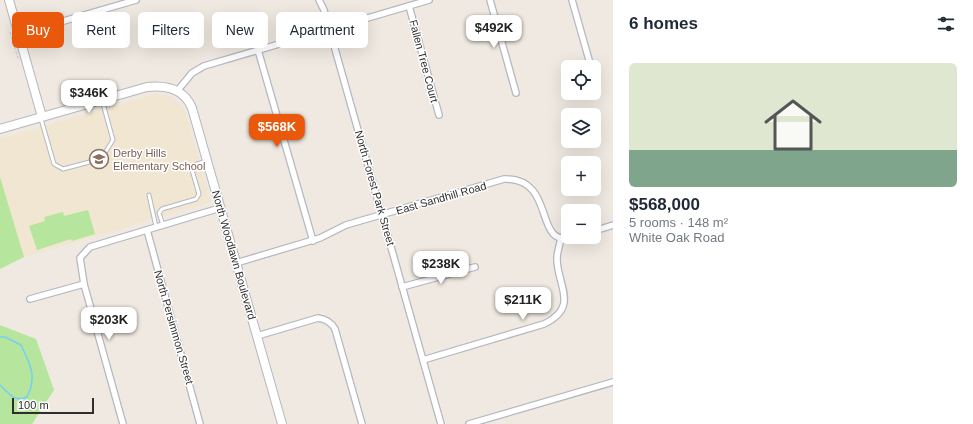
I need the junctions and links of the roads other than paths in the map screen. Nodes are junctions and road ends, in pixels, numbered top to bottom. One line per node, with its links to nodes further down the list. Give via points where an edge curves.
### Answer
1 (9, 0): 8 (street)
2 (136, 0): 11 (street)
3 (319, 0): 9 (street, North Forest Park Street)
4 (429, 0): 7 (street)
5 (490, 0): 18 (street)
6 (572, 0): 16 (street)
7 (409, 6): 10 (street); 20 (street, Fallen Tree Court)
8 (13, 12)
9 (325, 12)
10 (368, 18)
11 (64, 21)
12 (276, 45): 15 (street)
13 (23, 48): 21 (street)
14 (335, 48): 26 (street, North Forest Park Street)
15 (258, 50): 17 (street, via 204,66 192,73); 33 (street)
16 (589, 60)
17 (178, 90): 19 (street, via 163,86 147,87); 23 (street, North Woodlawn Boulevard, via 192,108)
18 (516, 93)
19 (102, 100): 21 (street); 21 (lane, via 113,140 104,157 63,170 56,167)
20 (439, 115)
21 (41, 117): 22 (street)
22 (0, 129)
23 (207, 161): 25 (street, North Woodlawn Boulevard); 27 (lane, via 194,165 192,170 199,194 196,199 162,209 159,213)
24 (149, 195): 29 (lane)
25 (220, 208): 27 (street); 34 (street, North Woodlawn Boulevard)
26 (382, 215): 32 (street, East Sandhill Road, via 504,179 514,180 536,193 548,226); 33 (street, East Sandhill Road, via 346,225); 37 (street, North Forest Park Street)
27 (163, 225): 29 (street)
28 (613, 225): 30 (street)
29 (156, 227): 31 (street)
30 (601, 229)
31 (147, 230): 36 (street, via 90,247 79,261); 43 (street, North Persimmon Street)
32 (561, 238): 40 (street, via 557,259 564,300 560,311 552,320)
33 (313, 241): 34 (street, East Sandhill Road)
34 (236, 262): 39 (street, North Woodlawn Boulevard)
35 (474, 267): 37 (street)
36 (84, 284): 38 (street); 42 (street)
37 (402, 287): 40 (street, North Forest Park Street)
38 (30, 299)
39 (256, 336): 44 (street, North Woodlawn Boulevard); 45 (street, via 318,318 331,323 336,329)
40 (423, 360): 46 (street, North Forest Park Street)
41 (613, 382): 47 (street)
42 (123, 424)
43 (200, 424)
44 (282, 424)
45 (362, 424)
46 (441, 424)
47 (469, 424)

